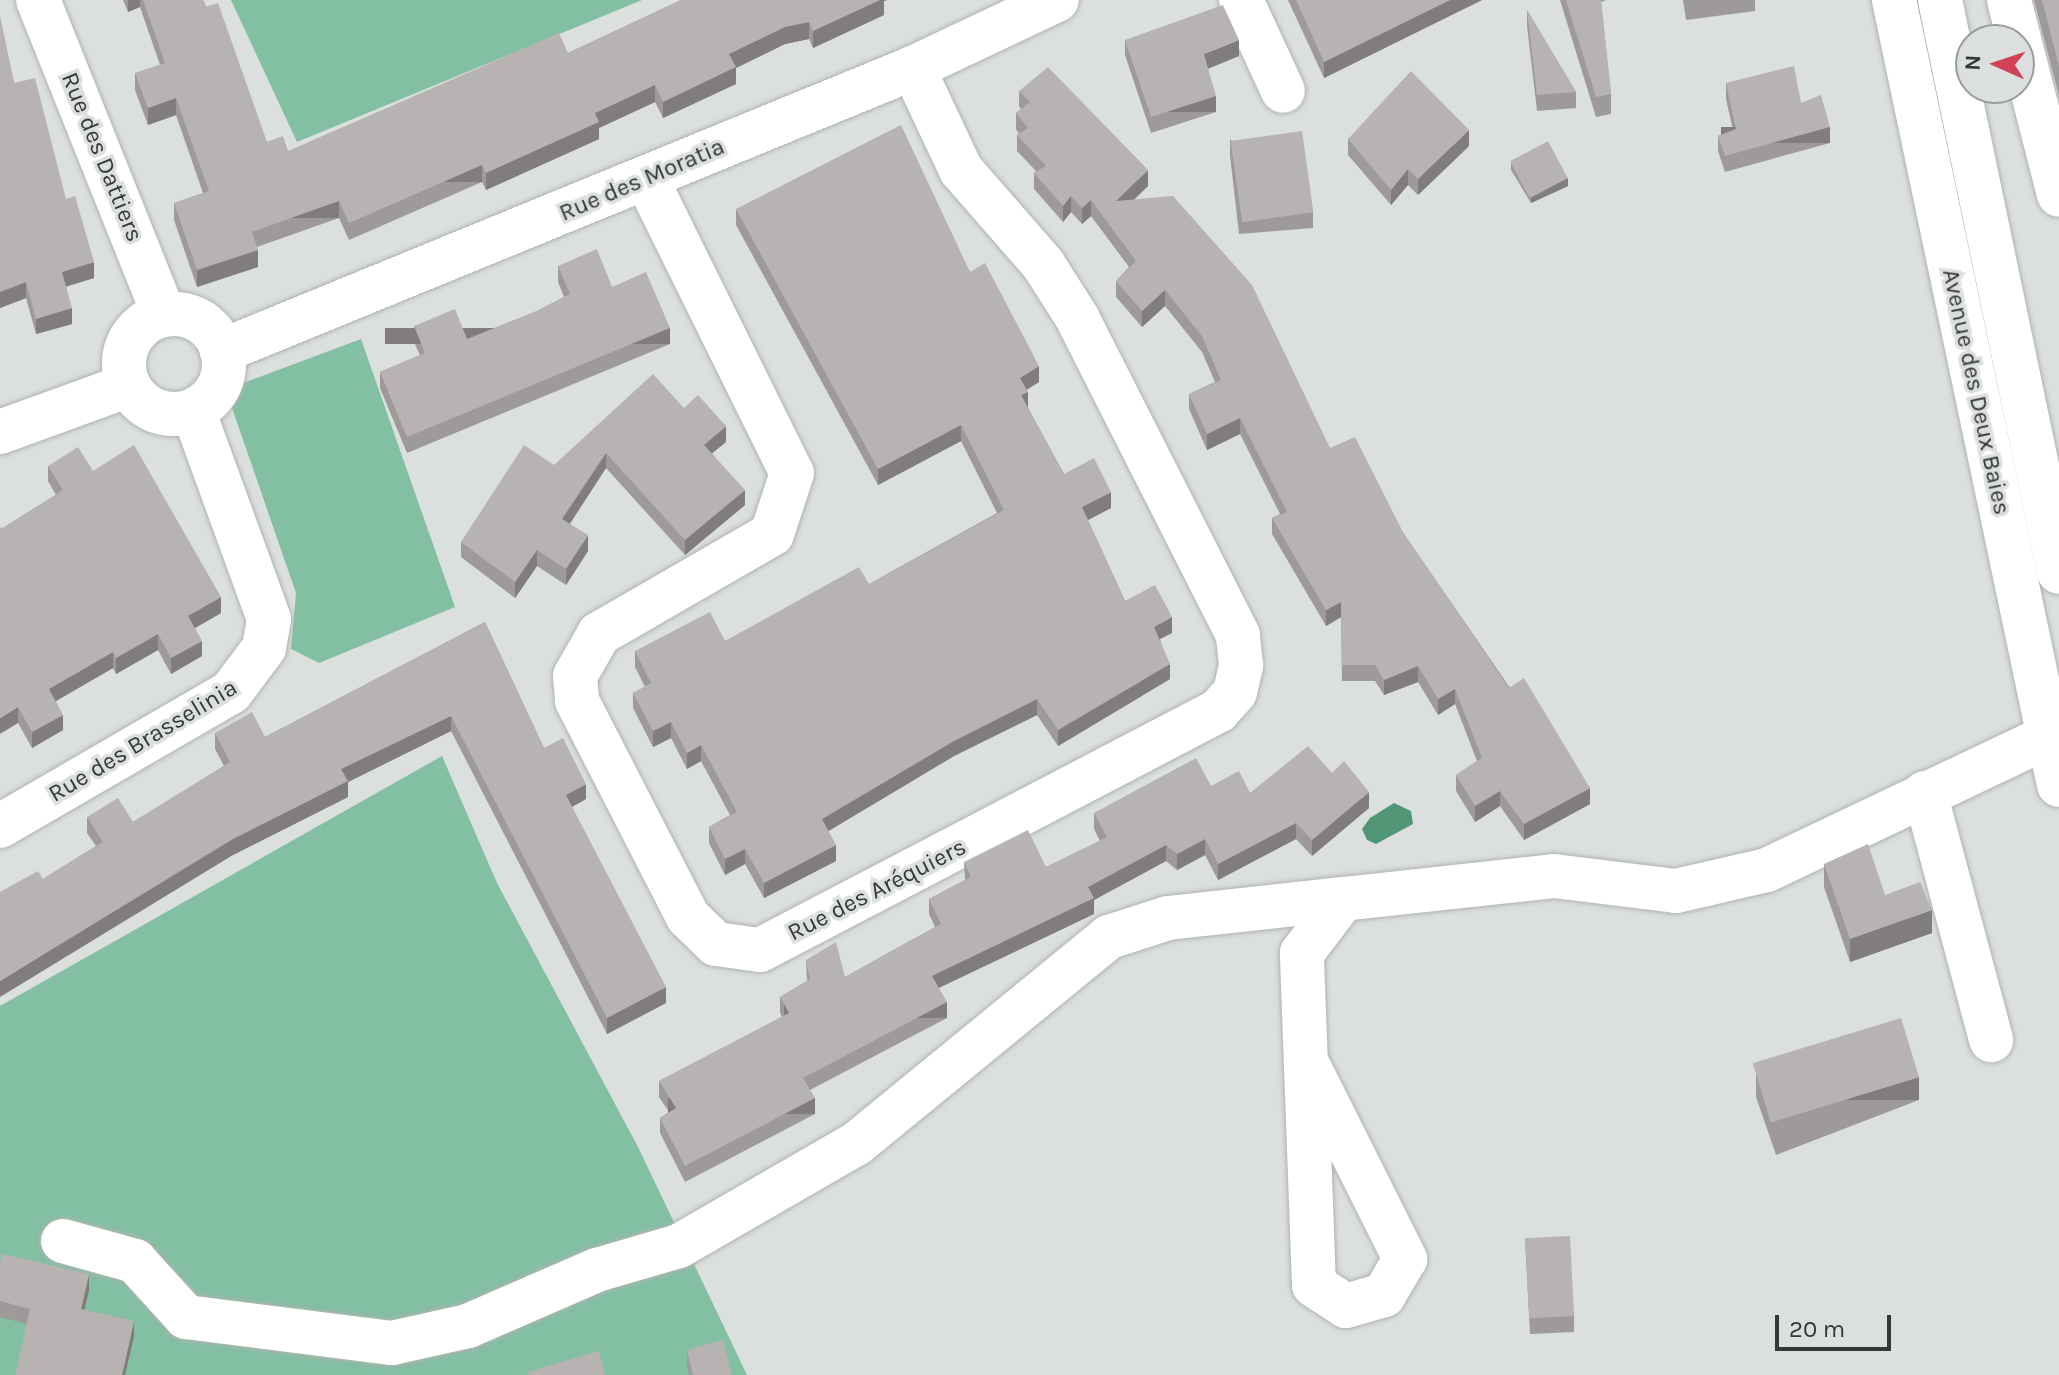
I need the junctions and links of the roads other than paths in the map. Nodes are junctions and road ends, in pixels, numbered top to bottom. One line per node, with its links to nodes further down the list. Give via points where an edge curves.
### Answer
1 (38, 0): 11 (street, Rue des Dattiers)
2 (1057, 0): 7 (street, Rue des Moratia)
3 (1241, 0): 8 (street)
4 (1894, 0): 17 (street, Avenue des Deux Baies)
5 (1940, 0): 16 (street, Avenue des Deux Baies)
6 (2009, 0): 10 (street)
7 (913, 68): 9 (street, Rue des Moratia); 9 (street, Rue des Aréquiers, via 961,170 1043,264 1078,319 1238,635 1241,665 1235,692 1218,711 760,950 716,944 688,917 577,701 575,676 599,634 772,534 792,473)
8 (1283, 91)
9 (646, 178): 12 (street, Rue des Moratia)
10 (2059, 195)
11 (164, 315): 12 (street, via 206,326); 13 (street, via 130,342)
12 (222, 351): 14 (street, via 222,379)
13 (129, 385): 14 (street, via 149,408); 15 (street)
14 (193, 410): 20 (street, Rue des Brasselinia, via 269,619 264,648 231,692)
15 (0, 432)
16 (2059, 572)
17 (2049, 736): 18 (street, Avenue des Deux Baies); 19 (street)
18 (2059, 785)
19 (1925, 793): 21 (street, via 1767,870 1676,891 1554,876); 22 (street)
20 (0, 826)
21 (1343, 899): 23 (street, via 1302,953); 24 (street, via 1168,918 1109,937 856,1144 679,1246 597,1270 468,1326 392,1343 186,1317 135,1261)
22 (1991, 1040)
23 (1309, 1067)
24 (63, 1241)

